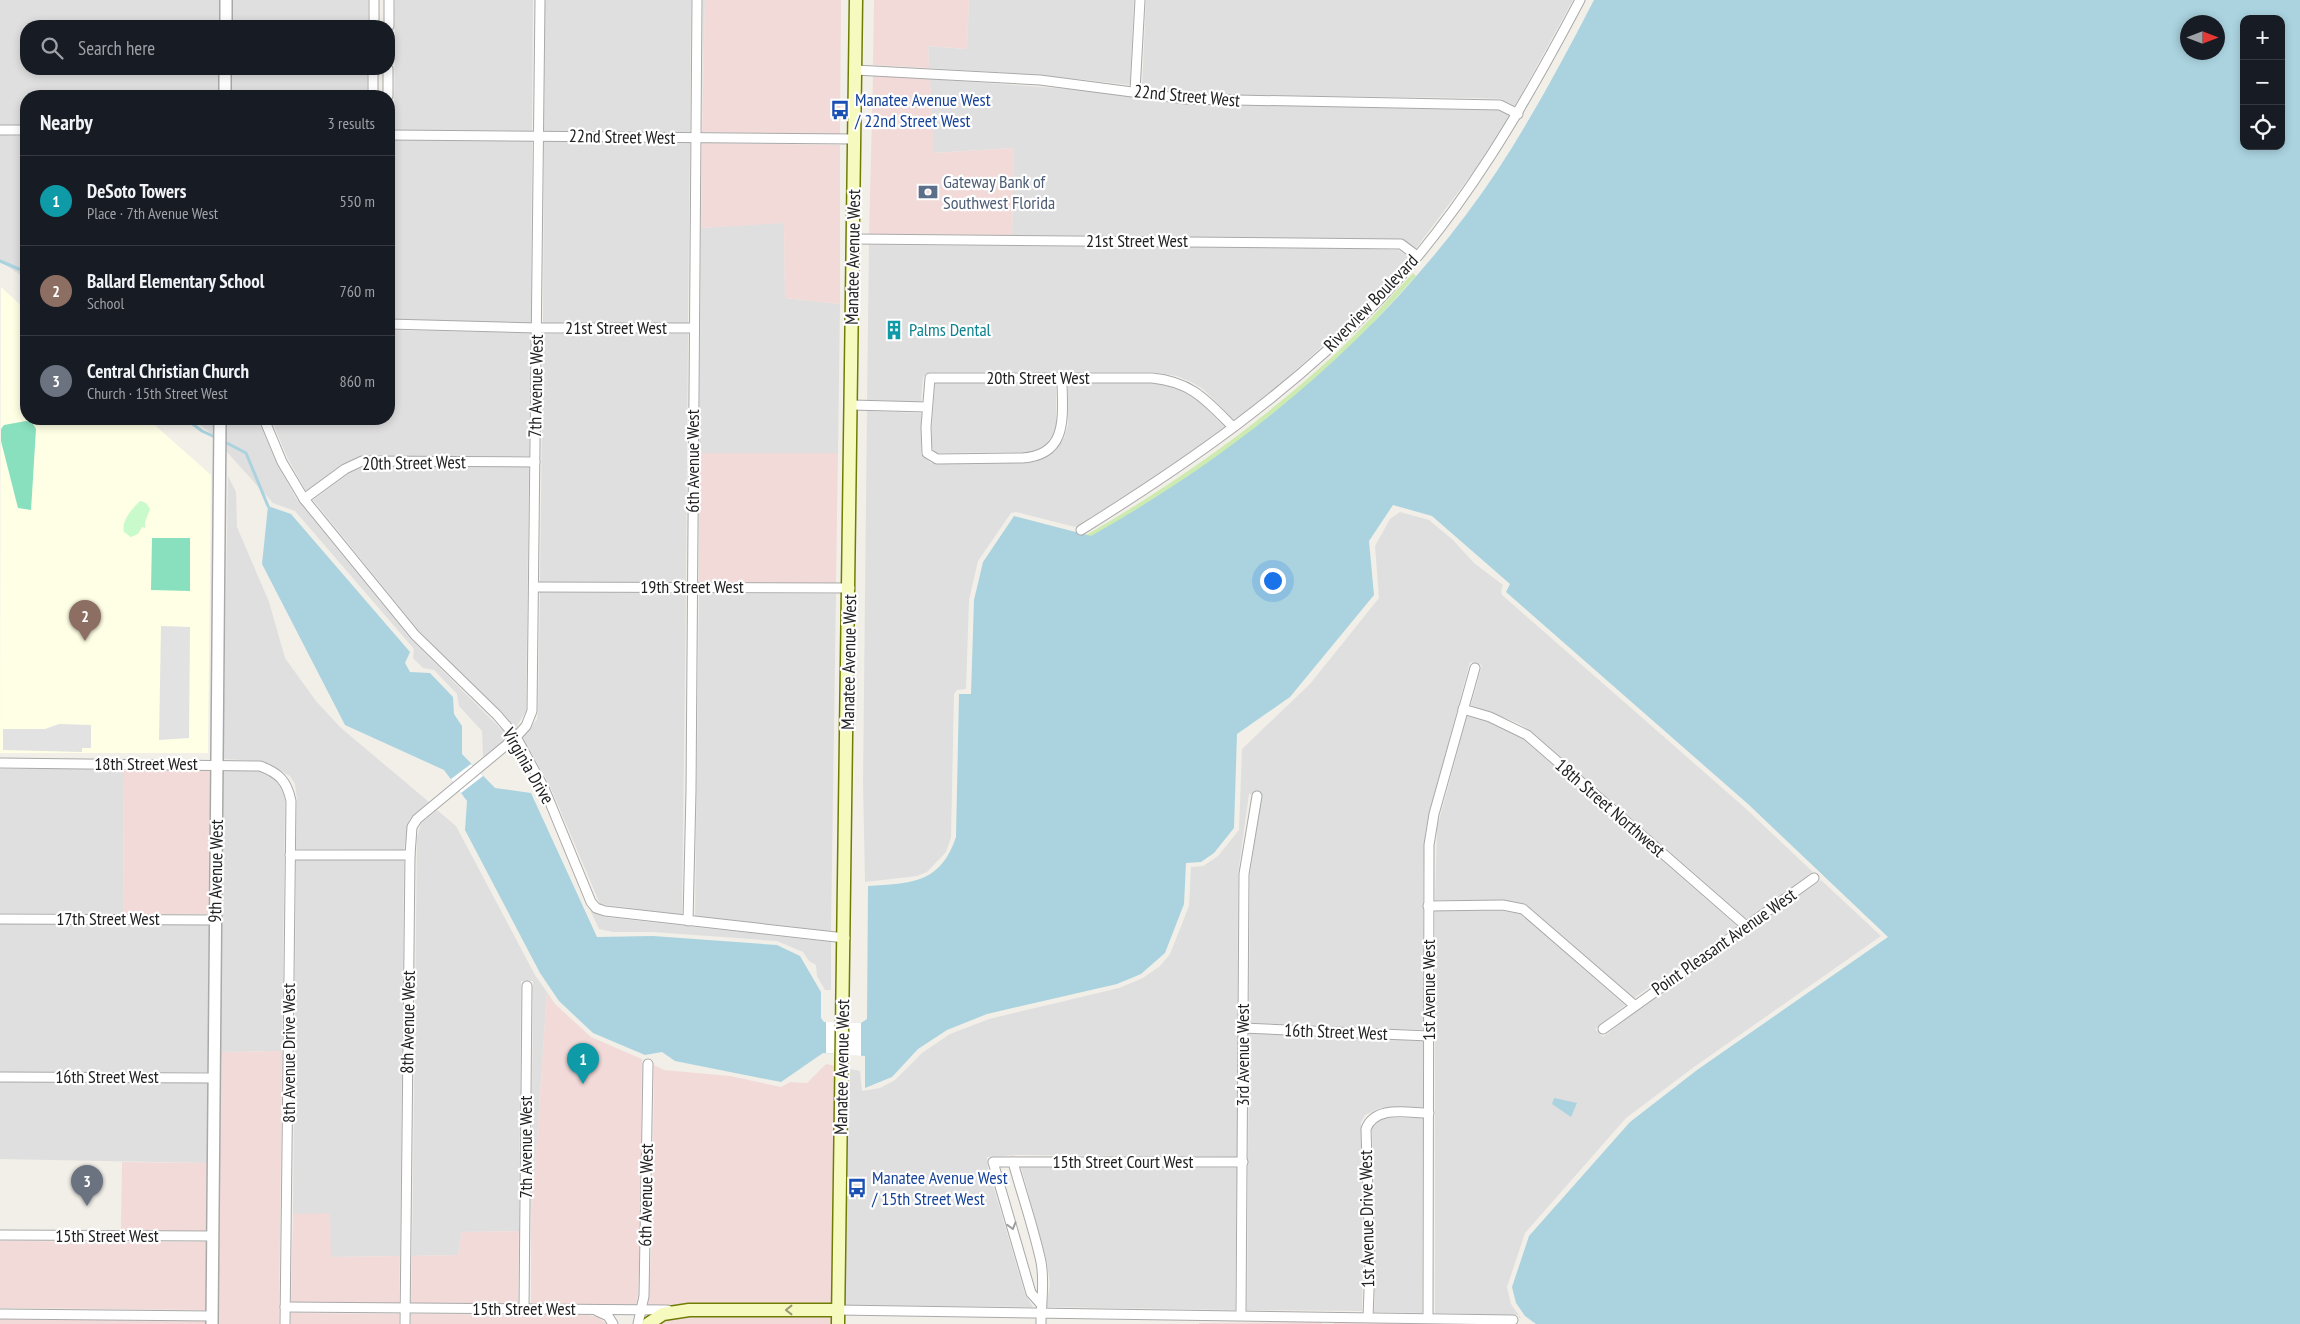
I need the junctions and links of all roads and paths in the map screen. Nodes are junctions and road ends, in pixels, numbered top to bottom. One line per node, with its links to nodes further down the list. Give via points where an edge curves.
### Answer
1 (226, 0): 9 (street)
2 (374, 0): 10 (street)
3 (389, 0): 11 (street)
4 (540, 0): 24 (street, 7th Avenue West)
5 (697, 0): 25 (street, 6th Avenue West)
6 (856, 0): 12 (main road, Manatee Avenue West)
7 (1140, 0): 19 (street)
8 (1580, 0): 20 (street, Riverview Boulevard)
9 (226, 20)
10 (374, 20)
11 (389, 20)
12 (855, 70): 19 (street, 22nd Street West, via 1040,80); 26 (main road, Manatee Avenue West)
13 (225, 75): 16 (street)
14 (373, 75): 17 (street)
15 (388, 75): 18 (street)
16 (225, 90)
17 (373, 90)
18 (388, 90)
19 (1135, 91): 20 (street, 22nd Street West, via 1179,98 1238,101 1484,104 1500,105)
20 (1518, 114): 28 (street, Riverview Boulevard, via 1483,169)
21 (0, 130): 22 (street)
22 (20, 130)
23 (395, 135): 24 (street, 22nd Street West)
24 (538, 136): 25 (street, 22nd Street West); 30 (street, 7th Avenue West)
25 (696, 138): 26 (street, 22nd Street West); 31 (street, 6th Avenue West)
26 (855, 139): 27 (main road, Manatee Avenue West)
27 (854, 239): 28 (street, 21st Street West, via 1401,244); 33 (main road, Manatee Avenue West)
28 (1417, 256): 37 (street, Riverview Boulevard, via 1382,297 1308,367)
29 (395, 324): 30 (street, 21st Street West)
30 (537, 328): 31 (street, 21st Street West); 38 (street, 7th Avenue West)
31 (694, 328): 42 (street, 6th Avenue West)
32 (1062, 378): 34 (street, 20th Street West, via 930,378); 34 (street, via 1061,430 1049,449 1035,457 932,458 926,448); 37 (street, 20th Street West, via 1176,381 1199,393)
33 (852, 405): 34 (street); 43 (main road, Manatee Avenue West)
34 (927, 407)
35 (220, 425): 49 (street, 9th Avenue West)
36 (267, 425): 39 (street, Virginia Drive, via 282,462)
37 (1233, 427): 40 (street, Riverview Boulevard, via 1170,474)
38 (535, 462): 39 (street, 20th Street West, via 362,461 345,469); 41 (street, 7th Avenue West)
39 (304, 499): 46 (street, Virginia Drive, via 415,635)
40 (1081, 530)
41 (534, 587): 42 (street, 19th Street West); 46 (street, 7th Avenue West, via 532,717)
42 (692, 587): 43 (street, 19th Street West); 58 (street, 6th Avenue West)
43 (850, 588): 60 (main road, Manatee Avenue West)
44 (1474, 668): 45 (street, 1st Avenue West)
45 (1463, 709): 55 (street, 1st Avenue West, via 1433,821 1429,845); 59 (street, 18th Street Northwest, via 1490,717 1527,735)
46 (516, 737): 47 (street, 7th Avenue West); 58 (street, Virginia Drive, via 544,788 596,908 605,912)
47 (492, 756): 53 (street, 8th Avenue West, via 414,822)
48 (0, 763): 49 (street, 18th Street West)
49 (217, 765): 50 (street, 18th Street West, via 260,766 279,775); 57 (street, 9th Avenue West)
50 (286, 783): 52 (street, 8th Avenue Drive West, via 291,801)
51 (1257, 796): 63 (street, 3rd Avenue West, via 1244,874)
52 (290, 855): 53 (street); 74 (street, 8th Avenue Drive West)
53 (410, 855): 76 (street, 8th Avenue West)
54 (1814, 878): 59 (street, Point Pleasant Avenue West)
55 (1428, 906): 62 (street, via 1504,905 1523,909); 65 (street, 1st Avenue West)
56 (0, 919): 57 (street, 17th Street West)
57 (215, 920): 68 (street, 9th Avenue West)
58 (688, 921): 60 (street, Virginia Drive)
59 (1746, 926): 62 (street, Point Pleasant Avenue West)
60 (845, 938): 81 (main road, Manatee Avenue West)
61 (527, 986): 77 (street, 7th Avenue West)
62 (1634, 1005): 64 (street, Point Pleasant Avenue West)
63 (1243, 1028): 65 (street, 16th Street West); 71 (street, 3rd Avenue West)
64 (1603, 1030)
65 (1429, 1036): 69 (street, 1st Avenue West)
66 (648, 1064): 79 (street, 6th Avenue West, via 646,1249 644,1296)
67 (0, 1077): 68 (street, 16th Street West)
68 (214, 1078): 73 (street, 9th Avenue West)
69 (1429, 1113): 84 (street, 1st Avenue Drive West, via 1380,1113 1369,1121 1366,1129 1370,1265); 85 (street, 1st Avenue West)
70 (1008, 1161): 71 (street, 15th Street Court West); 75 (street, via 1041,1263 1043,1293); 75 (street, one-way to 75, via 993,1162 1031,1293)
71 (1243, 1162): 83 (street, 3rd Avenue West)
72 (0, 1235): 73 (street, 15th Street West)
73 (213, 1236): 87 (street, 9th Avenue West)
74 (285, 1307): 76 (street, 15th Street West); 91 (street, 8th Avenue Drive West)
75 (1040, 1308): 81 (street, 15th Street West); 86 (street, 15th Street West); 97 (street)
76 (405, 1309): 77 (street, 15th Street West); 92 (street, 8th Avenue West)
77 (524, 1309): 78 (street, 15th Street West)
78 (589, 1309): 79 (street, 15th Street West); 93 (street, via 608,1316)
79 (640, 1310): 80 (street, 15th Street West); 94 (street, 6th Avenue West)
80 (689, 1310): 81 (main road, 15th Street West, one-way to 80); 95 (main road, via 663,1314)
81 (838, 1310): 96 (main road, Manatee Avenue West)
82 (0, 1314): 87 (street)
83 (1241, 1315): 86 (street, 15th Street West); 88 (street, 15th Street West)
84 (1368, 1317): 85 (street, 15th Street West); 88 (street, 15th Street West)
85 (1428, 1318): 90 (street, 15th Street West)
86 (1193, 1319)
87 (212, 1320)
88 (1328, 1320)
89 (1513, 1320): 90 (street, 15th Street West)
90 (1475, 1322)
91 (285, 1324)
92 (405, 1324)
93 (613, 1324)
94 (638, 1324)
95 (648, 1324)
96 (838, 1324)
97 (1041, 1324)

